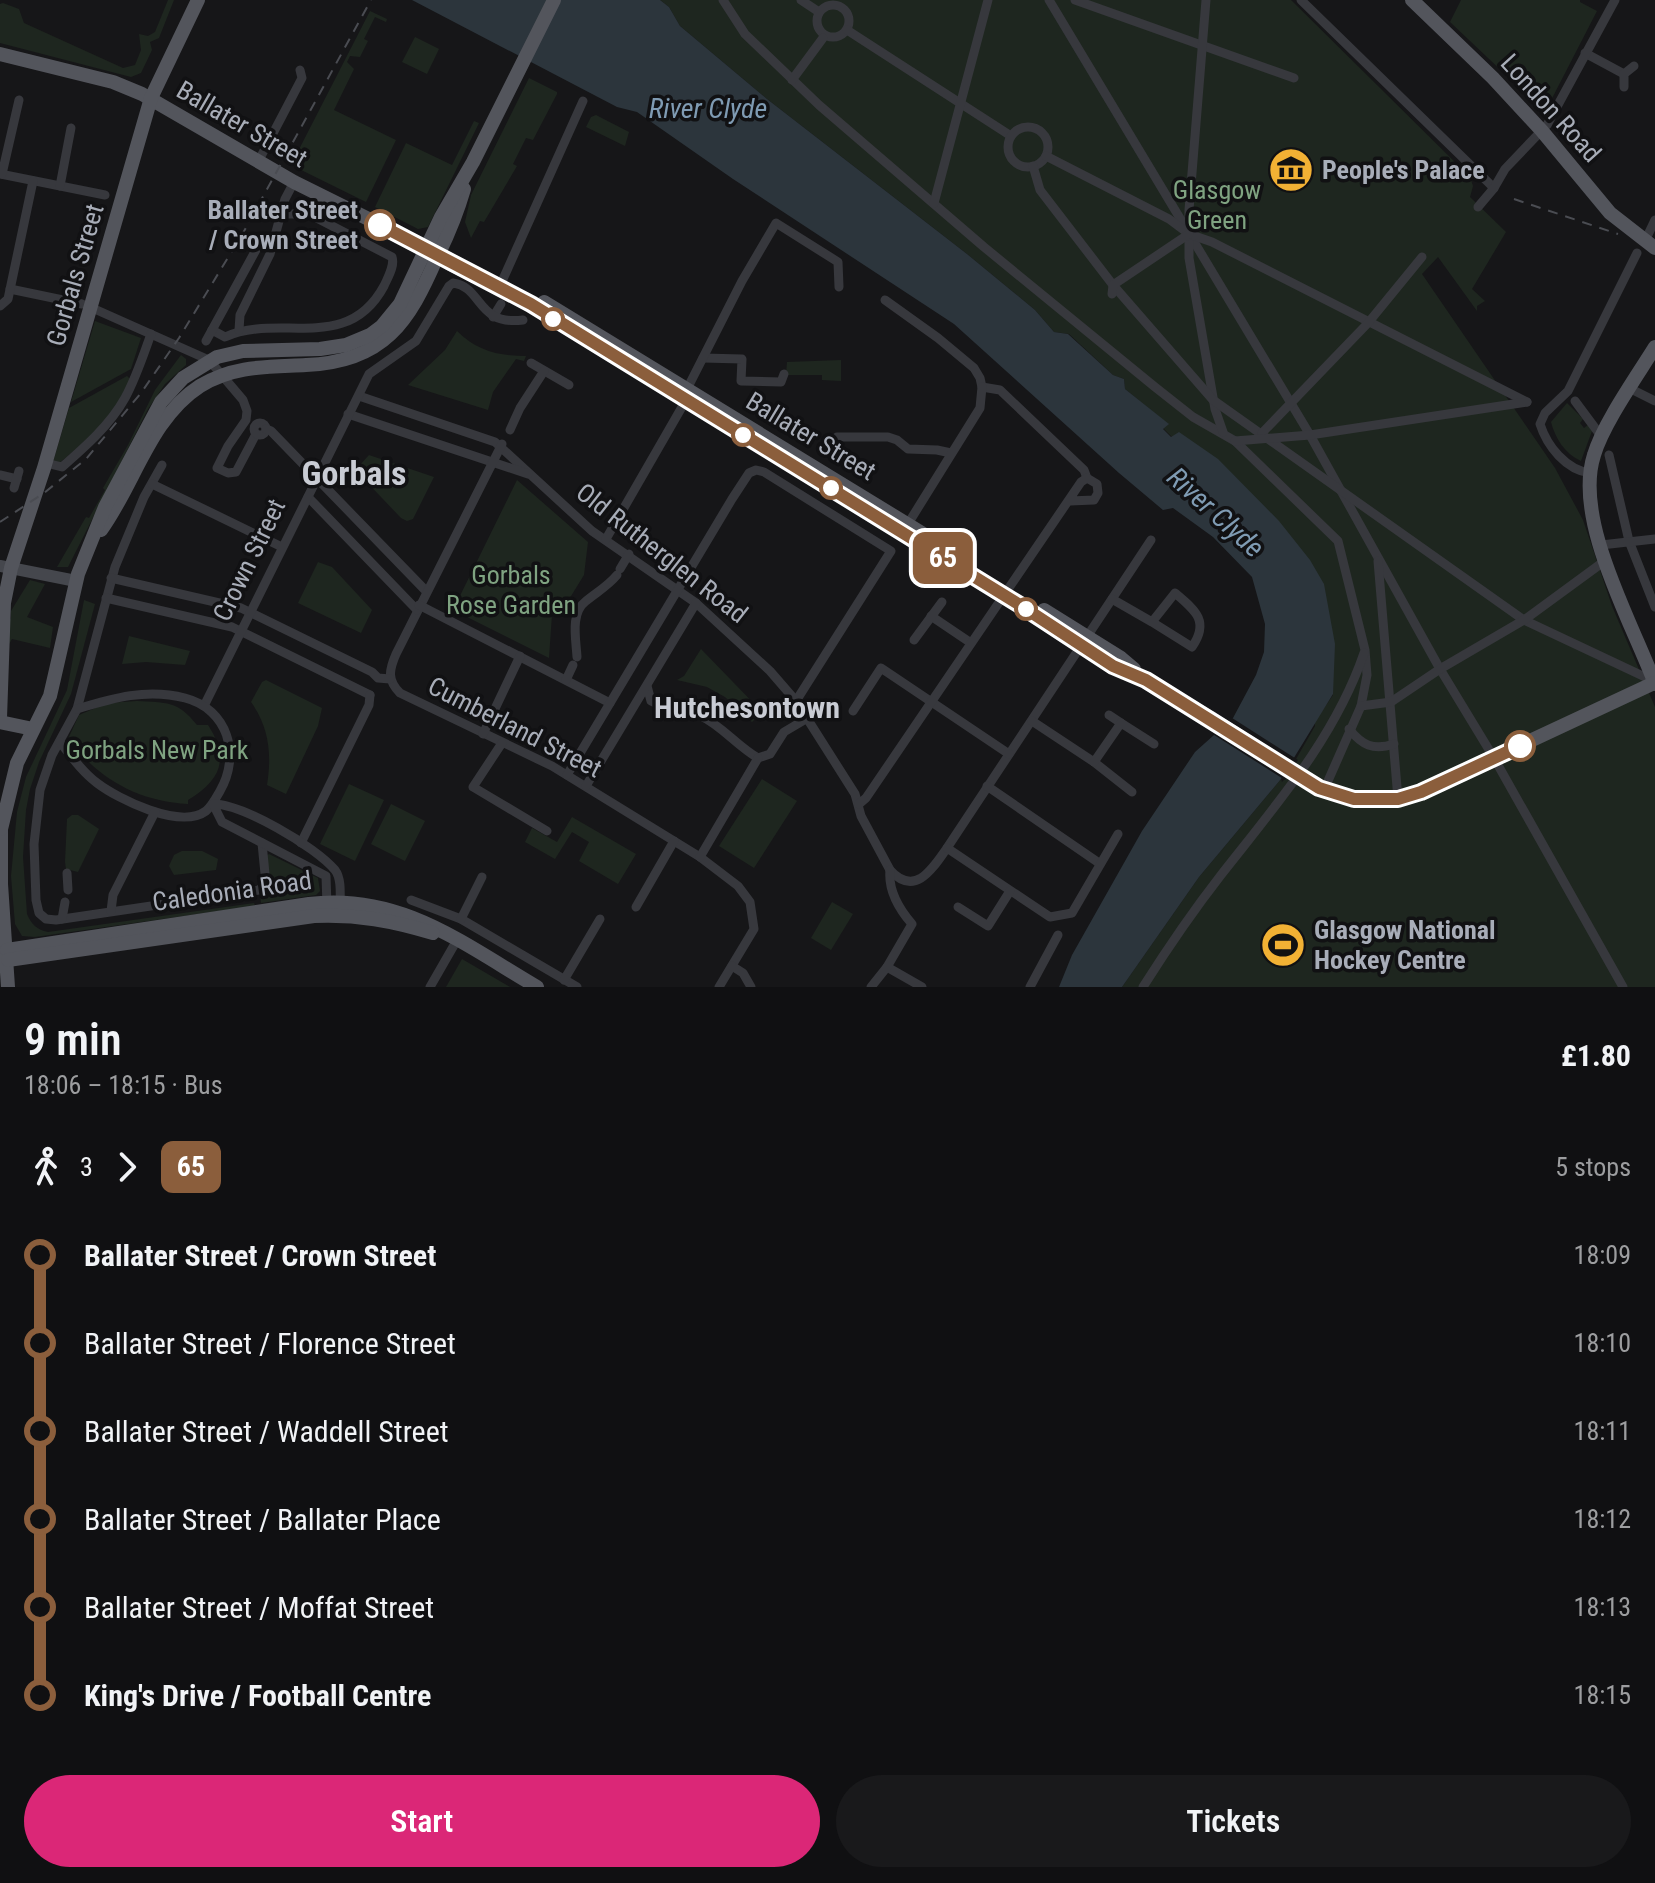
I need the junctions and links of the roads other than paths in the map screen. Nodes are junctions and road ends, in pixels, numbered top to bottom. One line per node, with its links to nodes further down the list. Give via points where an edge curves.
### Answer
1 (198, 0): 24 (main road, Gorbals Street)
2 (554, 0): 47 (main road)
3 (723, 0): 22 (street, via 740,28)
4 (801, 0): 12 (street)
5 (988, 0): 27 (street)
6 (1049, 0): 44 (street)
7 (1075, 0): 15 (street)
8 (1206, 0): 15 (street)
9 (1301, 0): 38 (street)
10 (1412, 0): 29 (main road, London Road)
11 (1615, 0): 16 (street)
12 (819, 12): 13 (street, via 831,5 841,7 849,18); 13 (street, via 817,26 824,36 839,37)
13 (847, 30): 27 (street)
14 (823, 38): 22 (street)
15 (1202, 44): 21 (street); 44 (street)
16 (1585, 53): 20 (street); 29 (street)
17 (0, 54): 24 (main road, Ballater Street, via 113,82)
18 (1634, 66): 20 (street)
19 (300, 70): 32 (street, via 302,78)
20 (1624, 74): 23 (street)
21 (1294, 78)
22 (792, 80): 40 (street)
23 (1624, 87)
24 (151, 98): 32 (main road, Ballater Street); 55 (main road, Gorbals Street)
25 (19, 100): 34 (street)
26 (583, 101): 49 (street)
27 (961, 103): 30 (street); 40 (street)
28 (71, 128): 37 (street)
29 (1542, 131): 38 (street); 45 (main road, London Road, via 1610,213)
30 (1011, 136): 31 (street, via 1025,127 1038,129 1047,142); 33 (street, via 1012,158)
31 (1046, 156): 33 (street); 44 (street)
32 (258, 162): 36 (main road, Ballater Street)
33 (1033, 166): 52 (street, via 1040,190)
34 (1, 174): 35 (street)
35 (33, 181): 37 (street); 51 (street)
36 (294, 182): 42 (street); 47 (main road, Ballater Street)
37 (60, 186): 39 (street)
38 (1494, 188): 41 (street)
39 (105, 195)
40 (934, 203): 82 (street, via 1144,378)
41 (1478, 207)
42 (281, 214): 61 (street, via 270,254 240,315); 61 (street, via 309,214 394,260 378,295 352,318 329,328)
43 (1655, 220): 45 (street)
44 (1189, 234): 52 (street); 59 (street); 76 (street); 79 (street)
45 (1646, 247): 94 (street, via 1568,391 1540,424 1567,464)
46 (257, 248): 60 (street)
47 (432, 251): 49 (main road, Ballater Street); 66 (main road, via 400,304 370,335 334,347 243,351); 70 (main road, via 406,319 372,348 331,363 250,367)
48 (1422, 257): 59 (street)
49 (501, 284): 74 (main road, Ballater Street)
50 (839, 287): 65 (street, via 838,262 776,223)
51 (10, 289): 55 (street); 56 (street, via 7,303)
52 (1112, 290): 76 (street)
53 (885, 300): 72 (street, via 974,368)
54 (501, 304): 57 (street)
55 (86, 305): 62 (street); 92 (main road, Gorbals Street)
56 (0, 306)
57 (493, 317): 58 (street); 75 (street, Crown Street, via 467,287 451,284 416,341 369,374)
58 (523, 320)
59 (1368, 323): 79 (street); 83 (street, via 1527,402)
60 (212, 330): 61 (street, via 225,337); 63 (street)
61 (239, 330)
62 (151, 334): 66 (street); 92 (street, via 115,412 62,467)
63 (206, 341)
64 (1655, 347): 73 (main road)
65 (703, 358): 69 (street, via 742,359 741,381 781,382); 74 (street)
66 (209, 360): 70 (street); 110 (main road, via 179,381 156,409)
67 (531, 363): 68 (street)
68 (544, 371): 71 (street); 81 (street)
69 (784, 374)
70 (221, 376): 97 (street, via 247,411 217,468 236,472 256,434 254,428 264,424); 110 (main road, via 172,411)
71 (569, 385)
72 (982, 387): 89 (street, via 980,408); 98 (street, via 1000,390)
73 (1631, 389): 78 (street); 85 (main road)
74 (686, 395): 104 (main road, Ballater Street); 105 (street)
75 (359, 396): 80 (street, Crown Street); 88 (street, Old Rutherglen Road)
76 (1213, 400): 82 (street); 84 (street)
77 (1575, 401): 85 (street)
78 (1655, 401)
79 (1290, 403): 83 (street); 84 (street)
80 (348, 414): 91 (street, Old Rutherglen Road); 97 (street, Crown Street)
81 (510, 430)
82 (1224, 434): 87 (street)
83 (1310, 435): 84 (street); 101 (street)
84 (1266, 436): 87 (street); 101 (street)
85 (1601, 436): 94 (main road)
86 (837, 437): 89 (street, via 888,437 908,449)
87 (1235, 441): 137 (street, via 1338,541)
88 (502, 444): 91 (street); 96 (street, Old Rutherglen Road)
89 (951, 453): 104 (street)
90 (1609, 455): 108 (street)
91 (492, 461): 96 (street, Old Rutherglen Road); 120 (street)
92 (46, 463): 115 (main road, Gorbals Street)
93 (162, 465): 100 (street)
94 (1590, 473): 109 (main road, via 1591,510)
95 (0, 475): 99 (street)
96 (531, 475): 105 (street, Old Rutherglen Road)
97 (317, 476): 102 (street, Crown Street); 120 (street)
98 (1087, 478): 103 (street); 103 (street, via 1097,484 1094,500)
99 (17, 479)
100 (152, 484): 111 (street); 116 (street)
101 (1340, 488): 113 (street); 130 (street)
102 (308, 497): 111 (street, Crown Street); 127 (street)
103 (1070, 501): 121 (street)
104 (905, 528): 121 (main road, Ballater Street)
105 (606, 539): 112 (street, Old Rutherglen Road)
106 (1655, 539): 108 (street)
107 (1151, 540): 123 (street)
108 (1629, 541): 109 (street); 126 (street)
109 (1601, 545): 114 (main road)
110 (90, 546): 117 (main road)
111 (282, 547): 128 (street, Crown Street)
112 (629, 554): 119 (street, Old Rutherglen Road); 142 (street, via 611,583 577,611 575,661)
113 (1378, 558): 139 (street); 148 (street)
114 (1606, 560): 130 (street); 143 (main road)
115 (6, 567): 117 (street); 118 (street); 135 (main road, Gorbals Street)
116 (111, 578): 122 (street); 128 (street, Cumberland Street)
117 (76, 581): 159 (main road, via 50,696)
118 (0, 585)
119 (679, 589): 125 (street, Old Rutherglen Road); 146 (street, via 732,499 756,470 891,551); 149 (street)
120 (426, 591): 127 (street)
121 (1006, 591): 134 (main road, Ballater Street); 136 (street)
122 (106, 598): 132 (street); 152 (street)
123 (1112, 599): 131 (street); 134 (street)
124 (942, 602): 129 (street)
125 (696, 603): 144 (street); 146 (street, Old Rutherglen Road)
126 (1655, 607)
127 (418, 608): 138 (street); 141 (street, via 392,662)
128 (250, 613): 132 (street, Crown Street); 140 (street, Cumberland Street)
129 (931, 616): 133 (street); 136 (street)
130 (1524, 620): 139 (street); 143 (street)
131 (1152, 622): 131 (street, via 1175,593 1201,623 1199,637 1192,647)
132 (241, 631): 145 (street); 150 (street, Crown Street)
133 (914, 640)
134 (1084, 641): 157 (street); 173 (main road, Ballater Street, bridge, via 1113,666 1211,718)
135 (1, 642): 156 (main road, Gorbals Street)
136 (971, 643): 147 (street)
137 (1365, 650): 151 (street); 218 (street, via 1311,761 1218,879)
138 (520, 656): 142 (street); 161 (street)
139 (1440, 669): 148 (street); 168 (street)
140 (378, 678): 141 (street, Cumberland Street); 145 (street)
141 (390, 679): 161 (street, Cumberland Street, via 400,693)
142 (566, 680): 149 (street)
143 (1654, 682): 168 (main road)
144 (647, 685): 167 (street, via 657,705 706,718); 171 (street)
145 (370, 695): 185 (street)
146 (796, 701): 155 (street, Old Rutherglen Road)
147 (931, 702): 153 (street, via 881,668); 166 (street); 178 (street)
148 (1391, 702): 151 (street); 165 (street)
149 (610, 703): 170 (street)
150 (204, 706): 152 (street, via 173,695 132,694); 177 (street, via 231,748 231,768)
151 (1361, 706): 160 (street)
152 (77, 709): 162 (street)
153 (853, 711)
154 (1109, 715): 158 (street)
155 (806, 719): 167 (street, via 784,732 770,754); 178 (street, Old Rutherglen Road)
156 (0, 720): 159 (main road)
157 (1032, 721): 166 (street); 169 (street)
158 (1121, 723): 164 (street); 169 (street)
159 (33, 729): 180 (main road, via 12,776)
160 (1349, 729): 165 (street, via 1369,747); 173 (street)
161 (483, 734): 163 (street, Cumberland Street)
162 (60, 742): 179 (street, via 97,783); 200 (street, via 44,778 35,824 36,900 42,916)
163 (502, 743): 170 (street, Cumberland Street); 181 (street, via 473,787)
164 (1154, 744)
165 (1394, 744): 176 (street)
166 (1009, 754): 172 (street)
167 (758, 758): 187 (street)
168 (1494, 758): 176 (main road); 219 (street)
169 (1094, 762): 174 (street)
170 (567, 775): 171 (street, Cumberland Street)
171 (586, 786): 183 (street, Cumberland Street)
172 (987, 786): 186 (street); 188 (street)
173 (1320, 788): 176 (main road, Ballater Street, via 1354,799)
174 (1132, 792)
175 (0, 793): 180 (main road)
176 (1398, 799)
177 (213, 804): 179 (street, via 190,816); 184 (street, via 218,820); 185 (street, via 228,804)
178 (859, 804): 189 (street, Old Rutherglen Road)
179 (155, 812): 199 (street, via 113,895)
180 (1, 829): 205 (main road)
181 (547, 831)
182 (1118, 834): 188 (street)
183 (674, 841): 187 (street, Cumberland Street); 196 (street)
184 (262, 843): 198 (street, via 326,876); 199 (street, via 266,884 259,890)
185 (301, 843): 198 (street, via 336,871)
186 (947, 848): 189 (street, via 926,876 910,881); 193 (street)
187 (700, 857): 206 (street, Cumberland Street, via 750,902 754,929)
188 (1099, 863): 193 (street, via 1072,913 1050,917)
189 (890, 870): 207 (street, Old Rutherglen Road, via 889,884 912,924)
190 (67, 873): 192 (street)
191 (482, 877): 201 (street)
192 (68, 890)
193 (1010, 891): 197 (street, via 988,926)
194 (411, 900): 201 (street)
195 (65, 902): 200 (street)
196 (636, 907)
197 (958, 907)
198 (334, 908): 204 (main road, Caledonia Road, via 388,908); 205 (main road, Caledonia Road)
199 (111, 911): 200 (street)
200 (62, 919)
201 (461, 919): 208 (street)
202 (600, 919): 208 (street)
203 (1058, 935): 217 (street)
204 (457, 940): 210 (street); 211 (main road, Caledonia Road)
205 (7, 955): 209 (main road)
206 (732, 966): 213 (street, Cumberland Street); 214 (street)
207 (887, 967): 215 (street, Old Rutherglen Road); 216 (street)
208 (564, 980): 212 (street)
209 (8, 987)
210 (430, 987)
211 (537, 987)
212 (577, 987)
213 (719, 987)
214 (751, 987)
215 (871, 987)
216 (922, 987)
217 (1030, 987)
218 (1143, 987)
219 (1623, 987)

